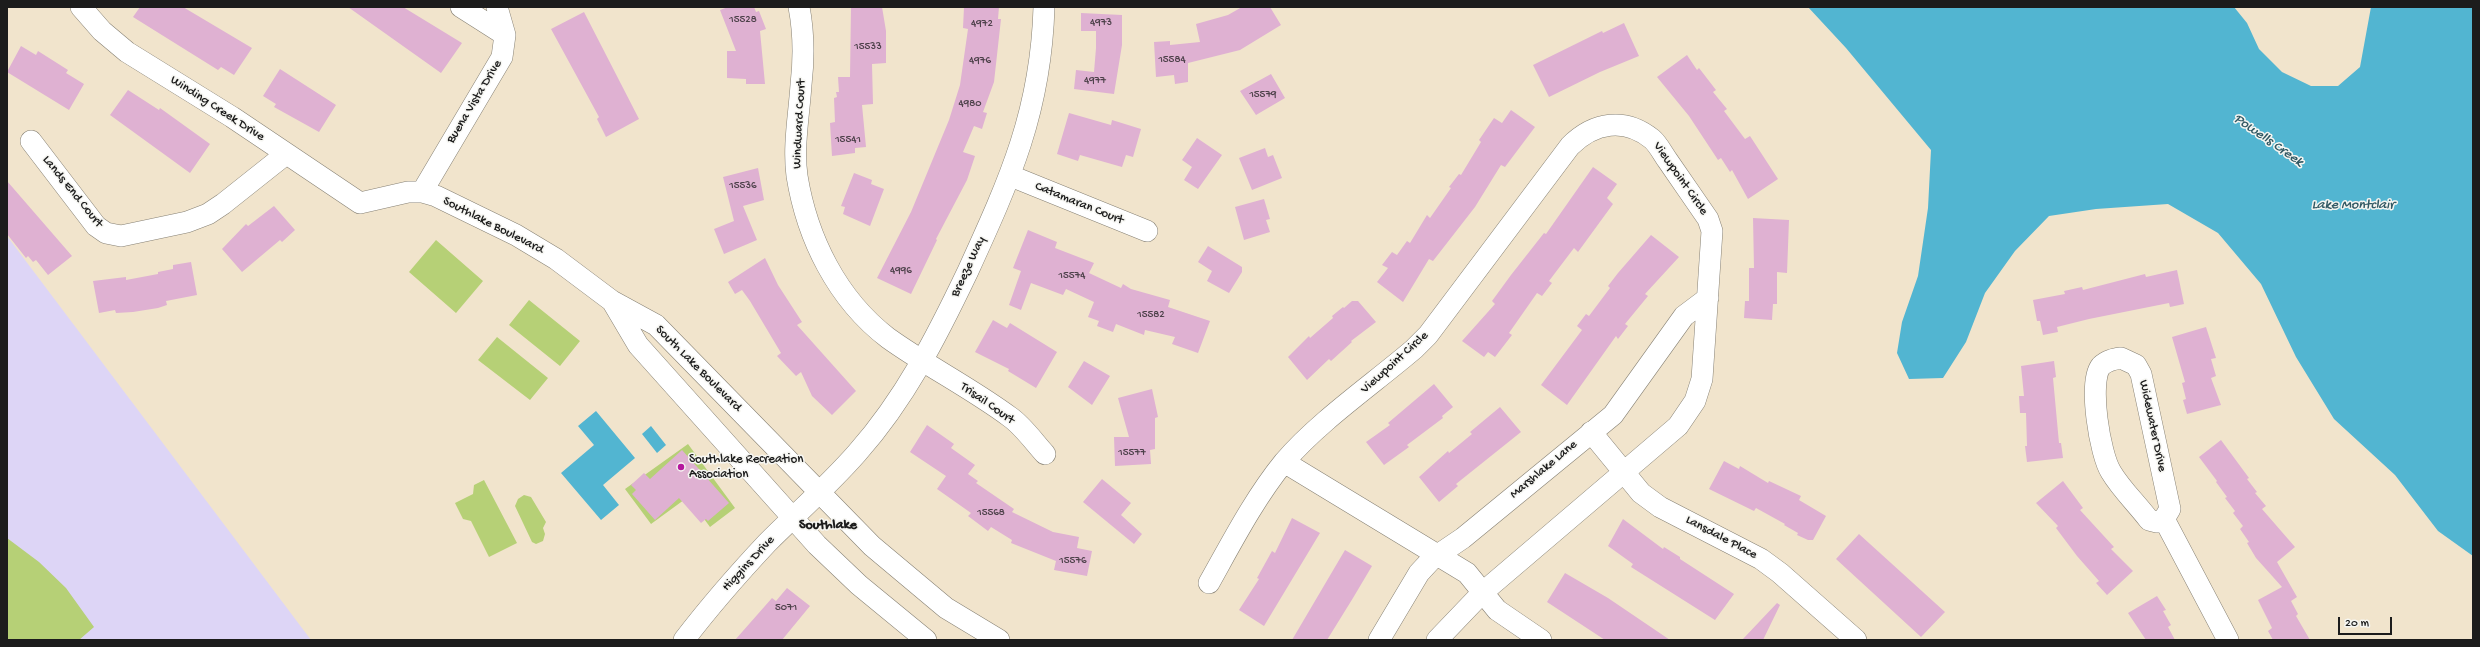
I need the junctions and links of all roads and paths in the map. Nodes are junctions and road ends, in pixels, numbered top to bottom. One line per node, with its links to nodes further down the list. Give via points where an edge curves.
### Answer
1 (81, 7): 8 (street, Winding Creek Drive, via 102,31 127,52)
2 (461, 7): 6 (street)
3 (497, 7): 6 (street, Buena Vista Drive)
4 (799, 7): 15 (street, Windward Court, via 803,54 796,143 797,174 804,208 815,241 834,278 863,315 887,337)
5 (1044, 7): 9 (street, Breeze Way, via 1037,84)
6 (505, 35): 10 (street, Buena Vista Drive, via 502,57)
7 (31, 141): 8 (street, Lands End Court, via 96,226 106,233 121,236 187,222 208,214)
8 (286, 154): 11 (street, Winding Creek Drive)
9 (1011, 176): 12 (street, Catamaran Court); 15 (street, Breeze Way, via 948,314)
10 (422, 192): 11 (street, Southlake Boulevard, via 392,195); 14 (street, Southlake Boulevard, via 516,235 556,259)
11 (360, 203)
12 (1147, 231)
13 (1708, 298): 16 (street, Marshlake Lane, via 1684,316 1613,415); 18 (street, Viewpoint Circle, via 1712,231 1708,219 1653,140 1638,129 1623,125 1607,125 1592,129 1570,146 1428,335 1302,442); 19 (street, Viewpoint Circle, via 1702,379 1696,401 1678,426)
14 (612, 301): 20 (street, South Lake Boulevard, via 656,325); 21 (street, South Lake Boulevard, via 638,345)
15 (923, 361): 17 (street, Trisail Court, via 1011,417); 20 (street, Breeze Way, via 888,415 857,453)
16 (1591, 432): 19 (street, Lansdale Place); 23 (street, Marshlake Lane, via 1463,538)
17 (1045, 454)
18 (1284, 462): 23 (street); 24 (street, Viewpoint Circle, via 1264,488)
19 (1624, 474): 25 (street, Viewpoint Circle); 32 (street, Lansdale Place, via 1641,493 1660,507 1761,560 1780,573)
20 (819, 492): 21 (street, Higgins Drive); 29 (street, South Lake Boulevard, via 872,546 914,582 946,608)
21 (793, 518): 27 (street, Higgins Drive, via 736,577); 28 (street, South Lake Boulevard, via 816,545 859,585)
22 (2164, 519): 22 (street, Widewater Drive, via 2157,522 2149,520 2111,473 2102,455 2098,436 2096,376 2101,366 2111,359 2121,358 2130,361 2141,374 2170,509); 33 (street)
23 (1438, 555): 25 (street, via 1467,573); 30 (street, Marshlake Lane, via 1419,573)
24 (1209, 583)
25 (1482, 593): 26 (street, via 1497,610); 31 (street, Viewpoint Circle)
26 (1536, 639)
27 (684, 640)
28 (926, 640)
29 (999, 640)
30 (1379, 640)
31 (1436, 640)
32 (1856, 640)
33 (2228, 640)

